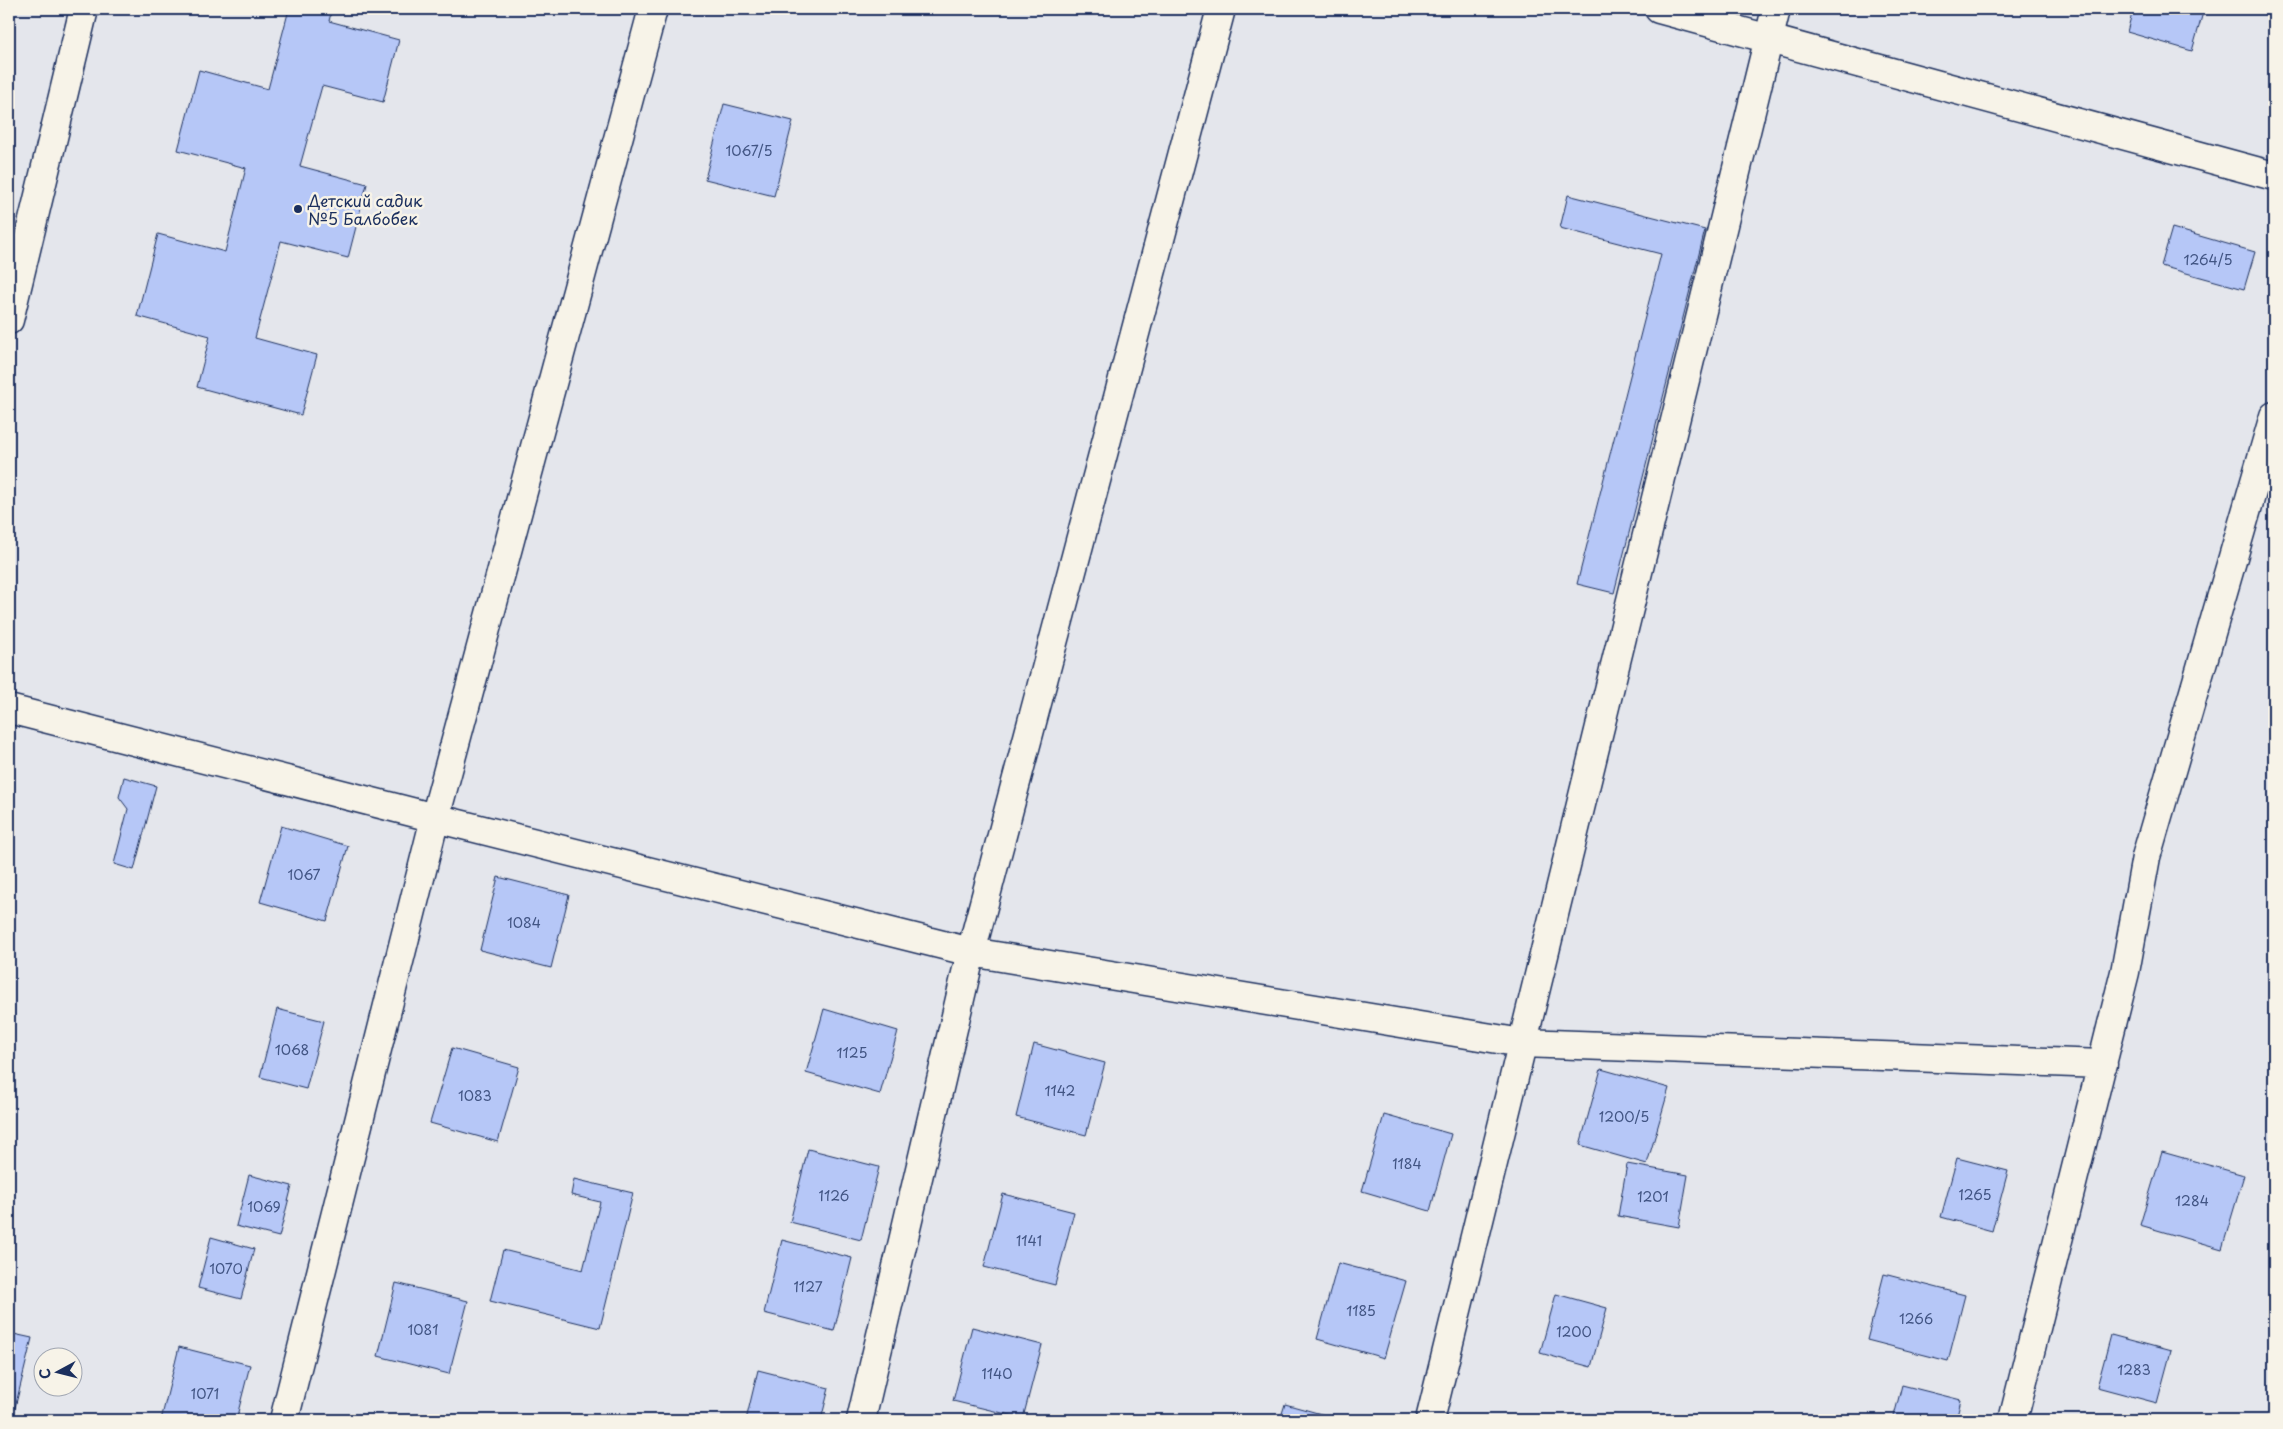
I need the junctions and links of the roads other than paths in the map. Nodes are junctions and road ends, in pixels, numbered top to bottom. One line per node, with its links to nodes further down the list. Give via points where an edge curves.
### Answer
1 (84, 9): 8 (street)
2 (652, 9): 11 (street)
3 (1221, 9): 12 (street)
4 (1659, 9): 6 (street)
5 (1776, 9): 6 (street)
6 (1768, 38): 7 (street); 13 (street)
7 (2274, 176)
8 (9, 320)
9 (2274, 416): 14 (street, via 2146,857 2125,972)
10 (9, 709): 11 (street)
11 (435, 818): 12 (street); 15 (street)
12 (971, 952): 13 (street); 16 (street)
13 (1522, 1043): 14 (street); 17 (street)
14 (2103, 1064): 18 (street)
15 (284, 1420)
16 (861, 1420)
17 (1430, 1420)
18 (2013, 1420)

